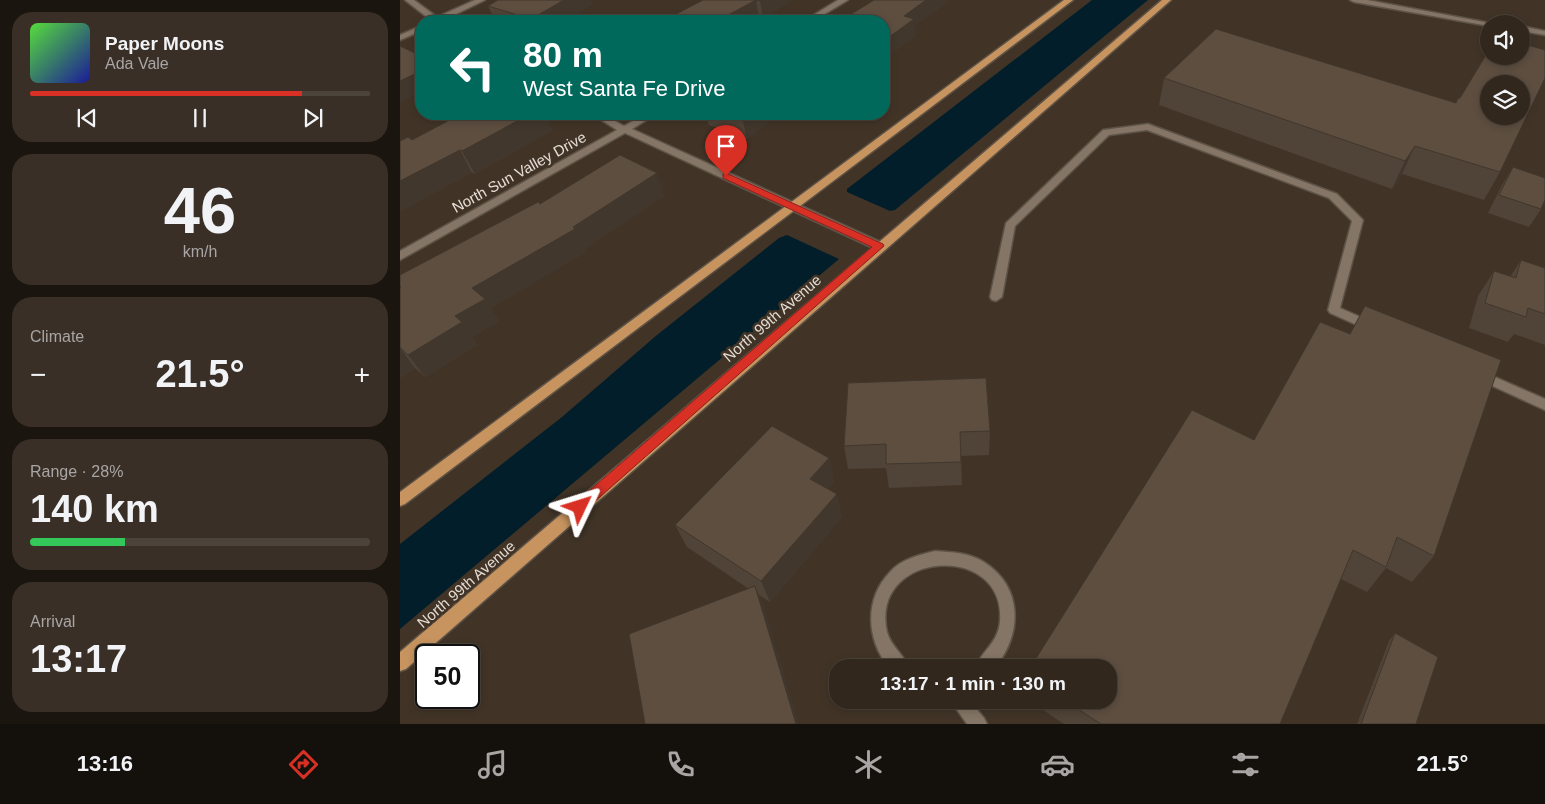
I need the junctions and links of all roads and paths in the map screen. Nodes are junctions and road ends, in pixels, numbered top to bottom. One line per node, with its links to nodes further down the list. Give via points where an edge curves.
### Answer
1 (408, 0): 7 (street)
2 (481, 0): 8 (street)
3 (844, 0): 9 (street)
4 (1069, 0): 18 (main road)
5 (1166, 0): 19 (main road, North 99th Avenue)
6 (1354, 0): 10 (street)
7 (428, 15)
8 (449, 15)
9 (818, 15)
10 (1480, 22)
11 (1530, 30): 13 (street)
12 (415, 31): 14 (street)
13 (1545, 32)
14 (400, 38)
15 (607, 120): 17 (street)
16 (642, 120): 17 (street, North Sun Valley Drive)
17 (625, 130): 18 (street); 20 (street, North Sun Valley Drive)
18 (792, 207): 19 (street); 25 (main road)
19 (879, 246): 28 (main road, North 99th Avenue)
20 (400, 256)
21 (996, 298): 22 (street, via 1010,225 1106,132 1148,127 1333,196 1358,220 1334,310)
22 (1386, 334)
23 (1466, 370): 24 (street)
24 (1545, 405)
25 (400, 500)
26 (893, 659): 27 (street, via 885,650 878,630 878,609 885,590 898,574 916,562 937,557 958,558 977,564 1003,593 1008,612 1006,632 998,651)
27 (990, 659)
28 (400, 663)
29 (966, 709): 30 (street)
30 (978, 724)

